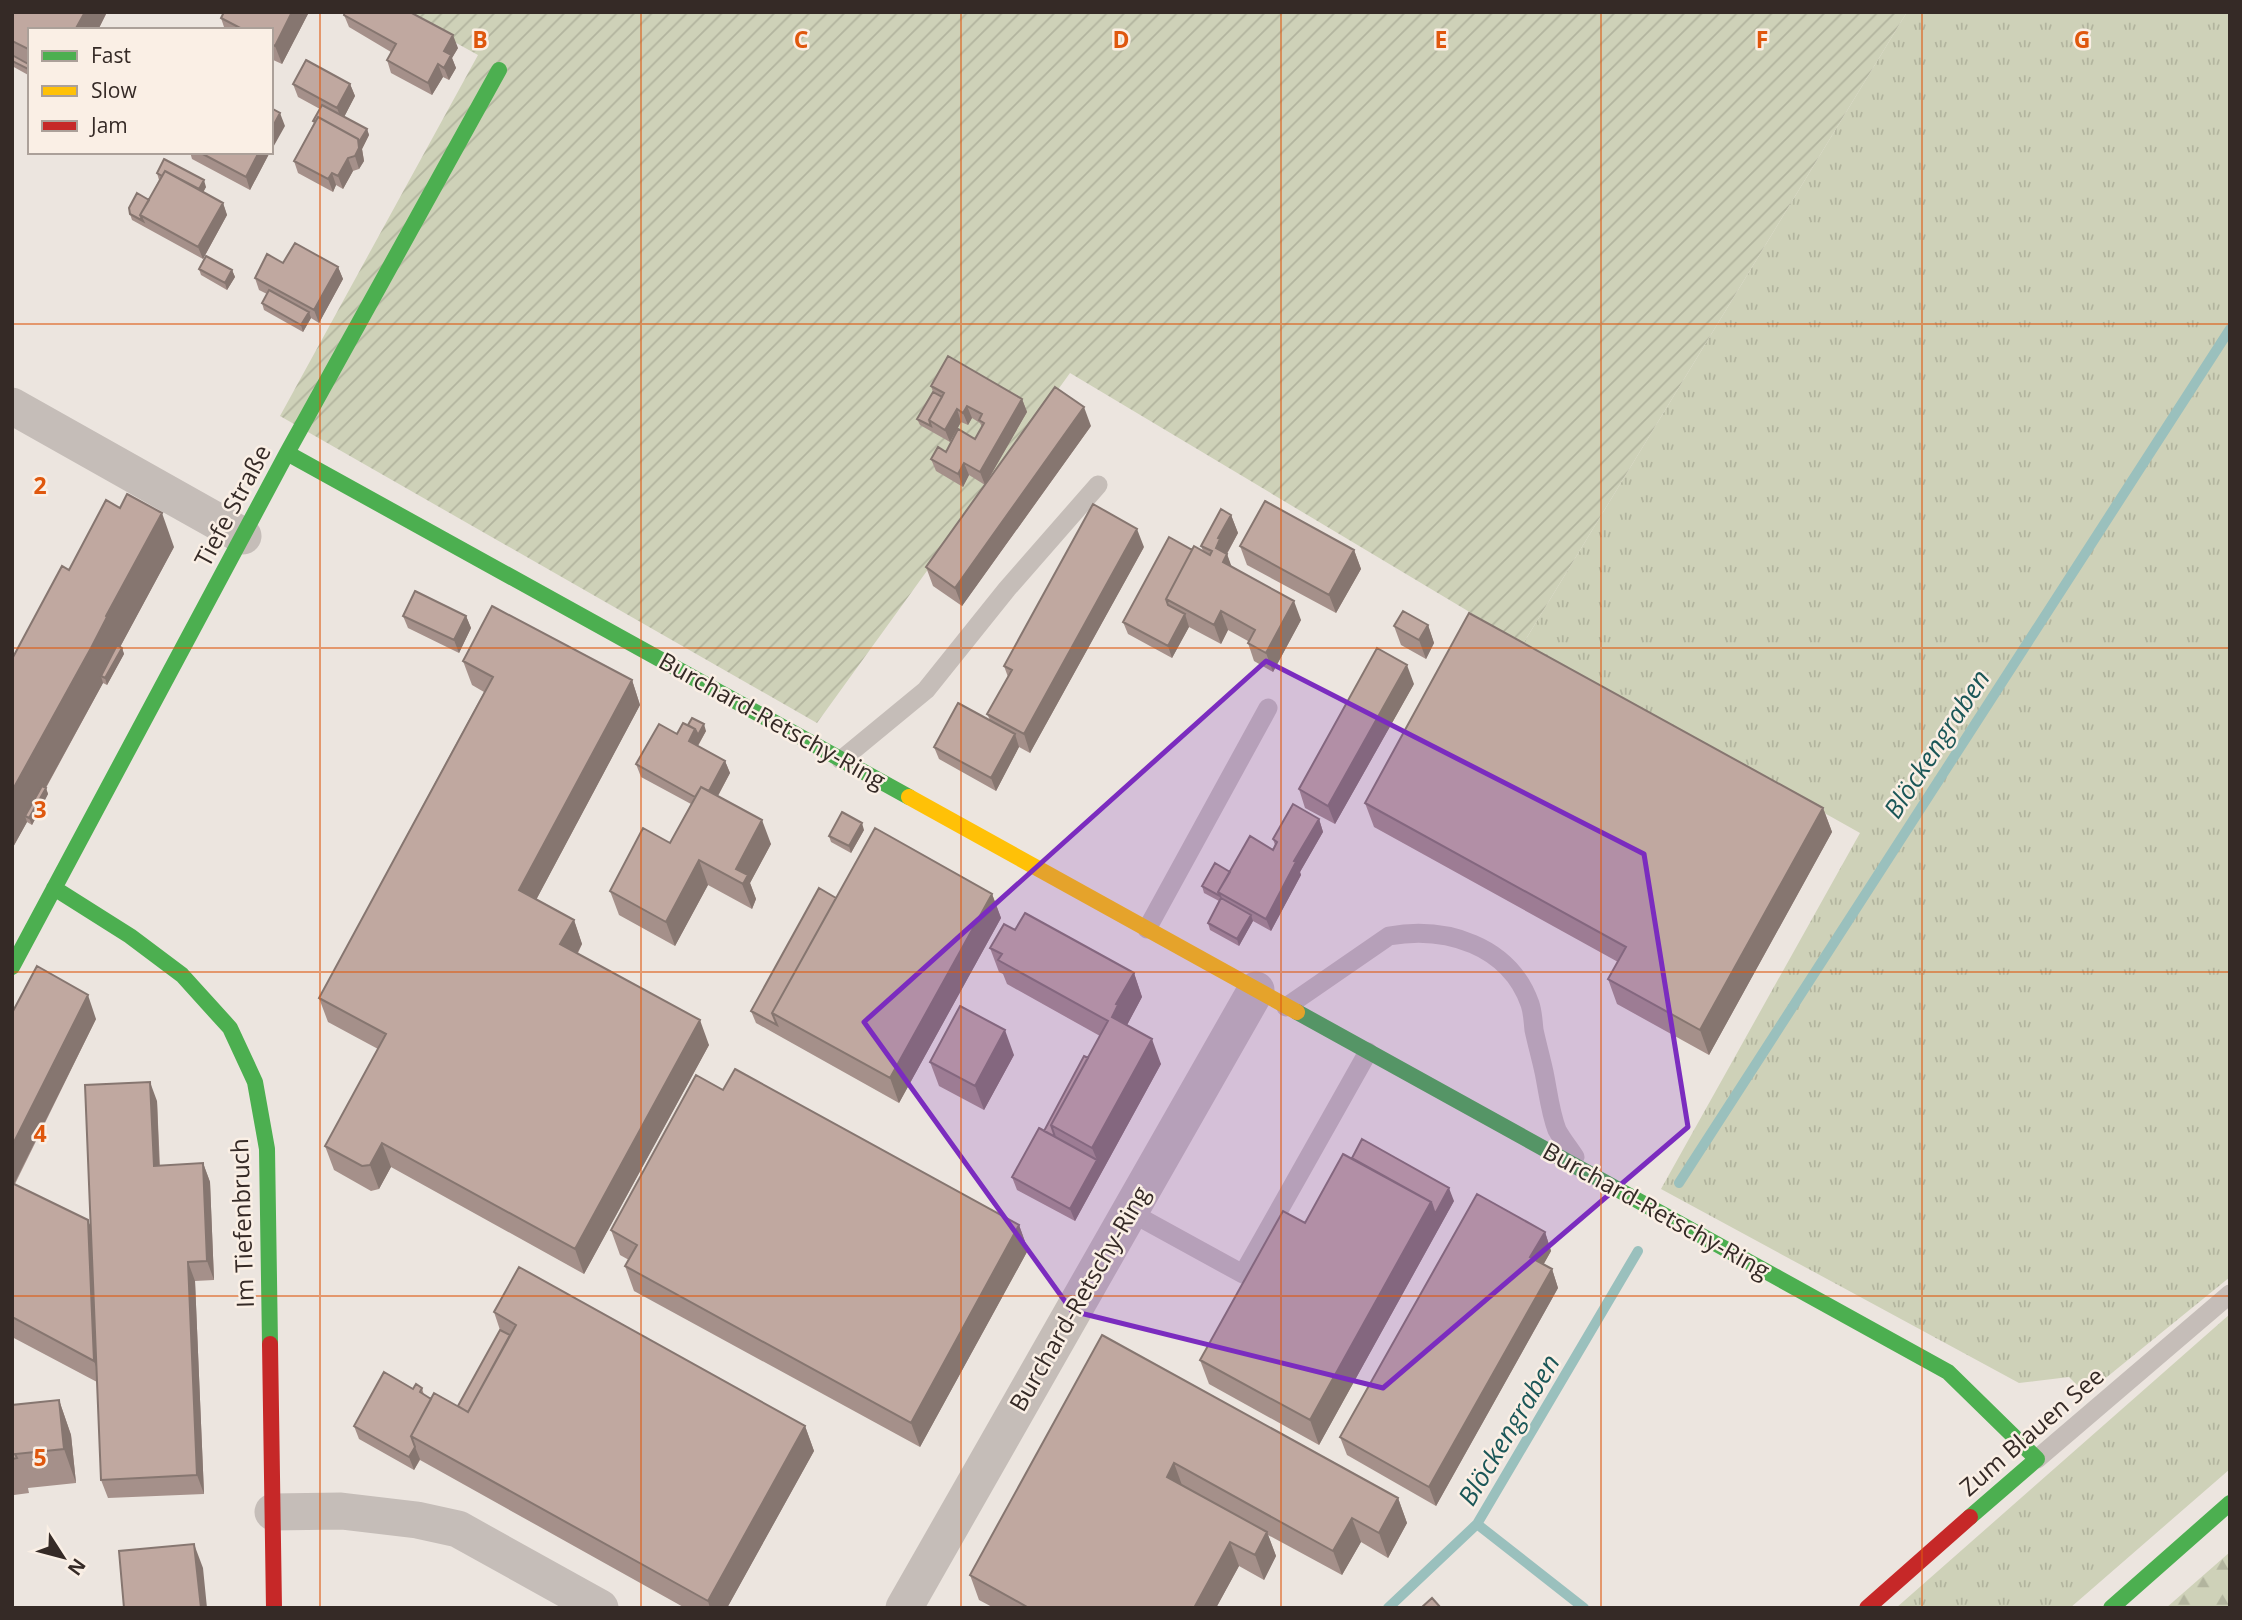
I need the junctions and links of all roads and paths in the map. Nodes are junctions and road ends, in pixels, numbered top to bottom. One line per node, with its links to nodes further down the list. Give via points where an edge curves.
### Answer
1 (499, 70): 3 (street, Tiefe Straße)
2 (12, 406): 5 (street)
3 (287, 453): 5 (street, Tiefe Straße); 7 (street, Burchard-Retschy-Ring)
4 (1098, 485): 7 (lane, via 926,690)
5 (243, 536): 8 (street, Tiefe Straße)
6 (1268, 708): 9 (lane)
7 (841, 760): 9 (street, Burchard-Retschy-Ring)
8 (54, 888): 10 (street, Tiefe Straße); 18 (street, Im Tiefenbruch, via 182,975 230,1028 255,1082 267,1149)
9 (1147, 929): 11 (street, Burchard-Retschy-Ring)
10 (12, 967)
11 (1271, 999): 12 (street, Burchard-Retschy-Ring); 13 (lane, via 1389,936 1435,934 1483,947 1504,963 1526,995 1557,1129); 14 (street, Burchard-Retschy-Ring)
12 (1368, 1052): 13 (street, Burchard-Retschy-Ring); 14 (lane, via 1243,1273)
13 (1583, 1171): 16 (street, Burchard-Retschy-Ring, via 1948,1372)
14 (1130, 1212): 21 (street, Burchard-Retschy-Ring)
15 (2230, 1294): 16 (lane, Zum Blauen See)
16 (2037, 1459): 22 (street, Zum Blauen See)
17 (2230, 1503): 23 (street)
18 (273, 1512): 19 (street, Im Tiefenbruch); 20 (street, via 341,1511 458,1529)
19 (274, 1608)
20 (600, 1608)
21 (904, 1608)
22 (1867, 1608)
23 (2111, 1608)

